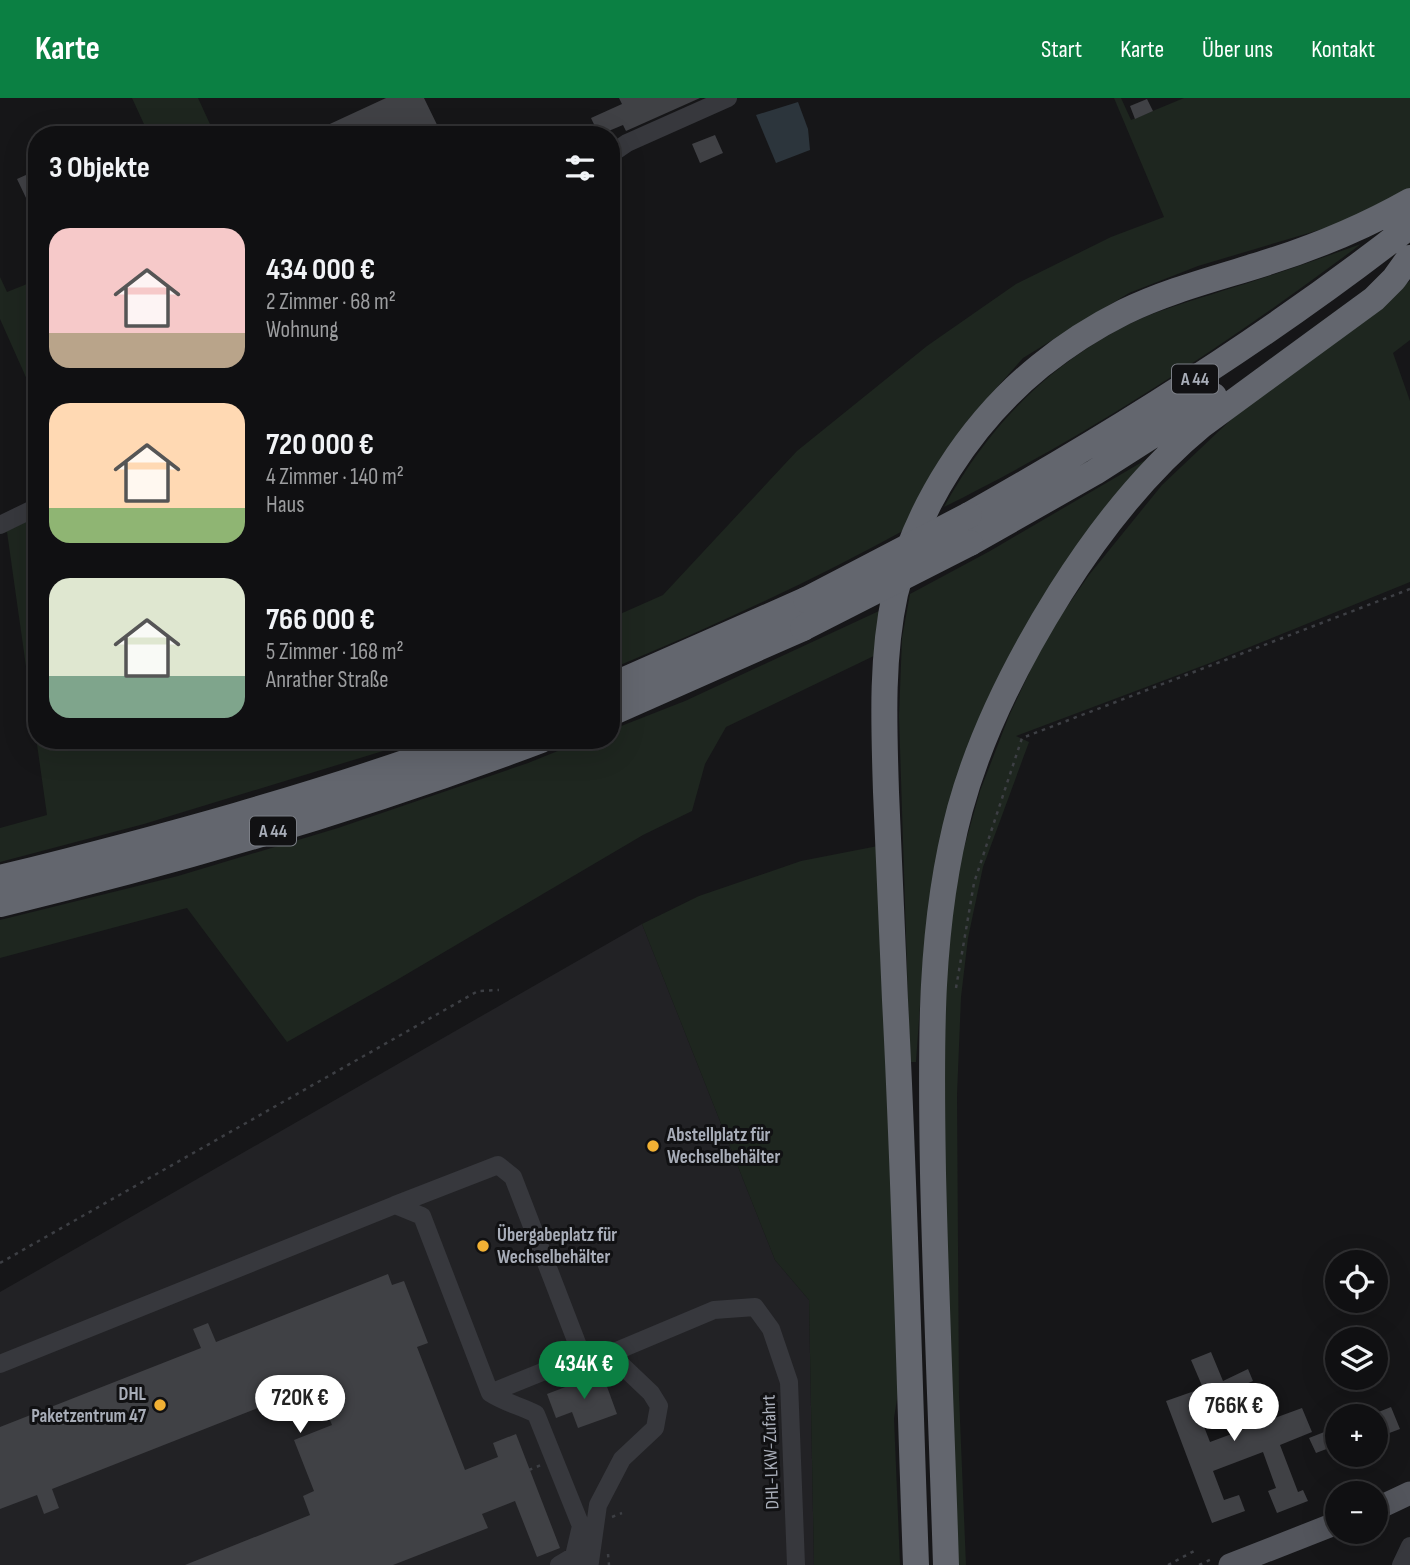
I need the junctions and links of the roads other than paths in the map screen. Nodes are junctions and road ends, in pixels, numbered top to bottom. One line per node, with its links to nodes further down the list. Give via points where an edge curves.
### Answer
1 (728, 98): 2 (street)
2 (620, 148)
3 (1410, 201): 26 (highway, via 1328,241 1142,304 1065,347 1011,392 970,439 941,482 912,542 889,629 884,730 906,1210)
4 (1410, 226): 8 (highway, A 44, bridge, via 1188,384 1077,453 806,600)
5 (1410, 258): 9 (highway, A 44, bridge, via 1205,402 1095,472 970,543 803,628); 27 (highway, via 1374,299 1202,425 1136,491 1090,549 1045,618 1007,686 974,766 947,870 931,1020)
6 (28, 511): 7 (street)
7 (0, 524)
8 (620, 682)
9 (620, 709)
10 (444, 749): 12 (highway, A 44, via 236,816)
11 (516, 749): 13 (highway, A 44, via 287,827)
12 (0, 878)
13 (0, 904)
14 (395, 1205): 16 (street, via 498,1165 513,1177); 17 (street); 18 (street, via 422,1216)
15 (610, 1354): 16 (street, via 595,1360); 24 (street, via 659,1406 655,1428 622,1459 598,1505 594,1547); 25 (street, DHL-LKW-Zufahrt, via 714,1310 755,1307 771,1329 789,1382)
16 (582, 1356): 18 (street)
17 (0, 1364)
18 (490, 1393): 23 (street, via 536,1414 550,1448 581,1526 574,1556)
19 (1410, 1493): 20 (main road)
20 (1388, 1503)
21 (1325, 1528): 28 (main road)
22 (1410, 1546): 29 (street)
23 (559, 1565)
24 (586, 1565)
25 (796, 1565)
26 (916, 1565)
27 (946, 1565)
28 (1230, 1565)
29 (1401, 1565)

